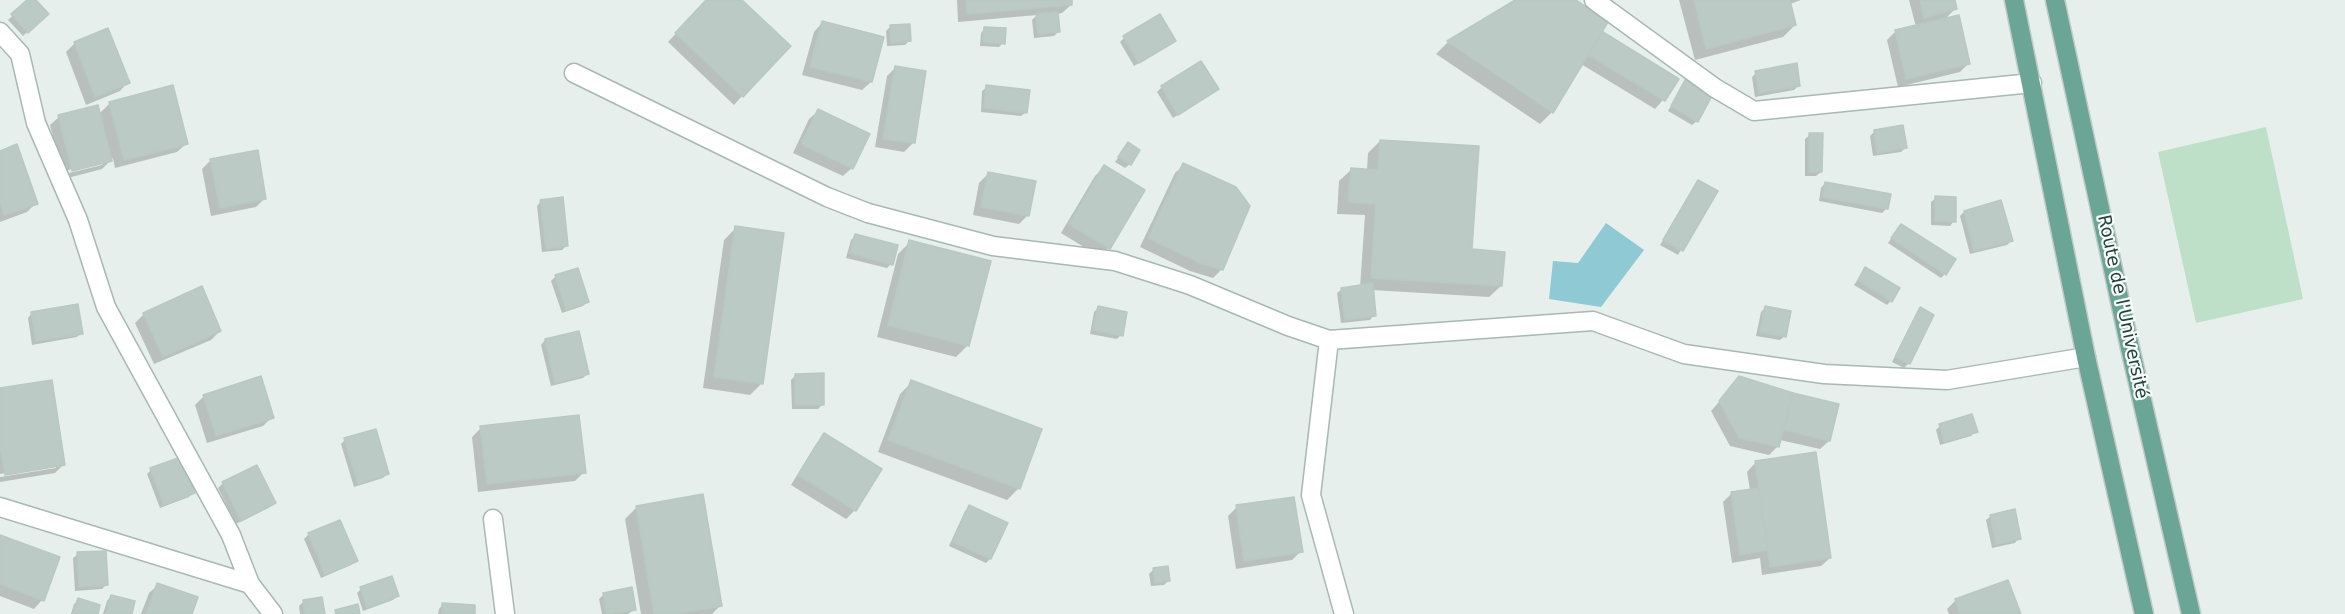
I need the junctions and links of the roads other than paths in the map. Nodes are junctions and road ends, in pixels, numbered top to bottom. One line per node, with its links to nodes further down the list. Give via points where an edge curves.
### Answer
1 (1594, 0): 6 (street, via 1715,88 1754,111)
2 (2014, 0): 6 (main road)
3 (2055, 0): 16 (main road, Route de l'Université)
4 (0, 32): 11 (street, via 20,54 36,123 78,220 106,307 231,535)
5 (574, 73): 7 (street, via 827,197 868,213 993,246 1114,261 1190,285)
6 (2032, 83): 8 (main road)
7 (1329, 340): 8 (street, via 1593,321 1684,354 1824,374 1947,380); 14 (street, via 1311,495)
8 (2086, 357): 15 (main road)
9 (0, 507): 11 (street)
10 (493, 519): 13 (street)
11 (250, 584): 12 (street)
12 (273, 614)
13 (505, 614)
14 (1344, 614)
15 (2144, 614)
16 (2191, 614)

